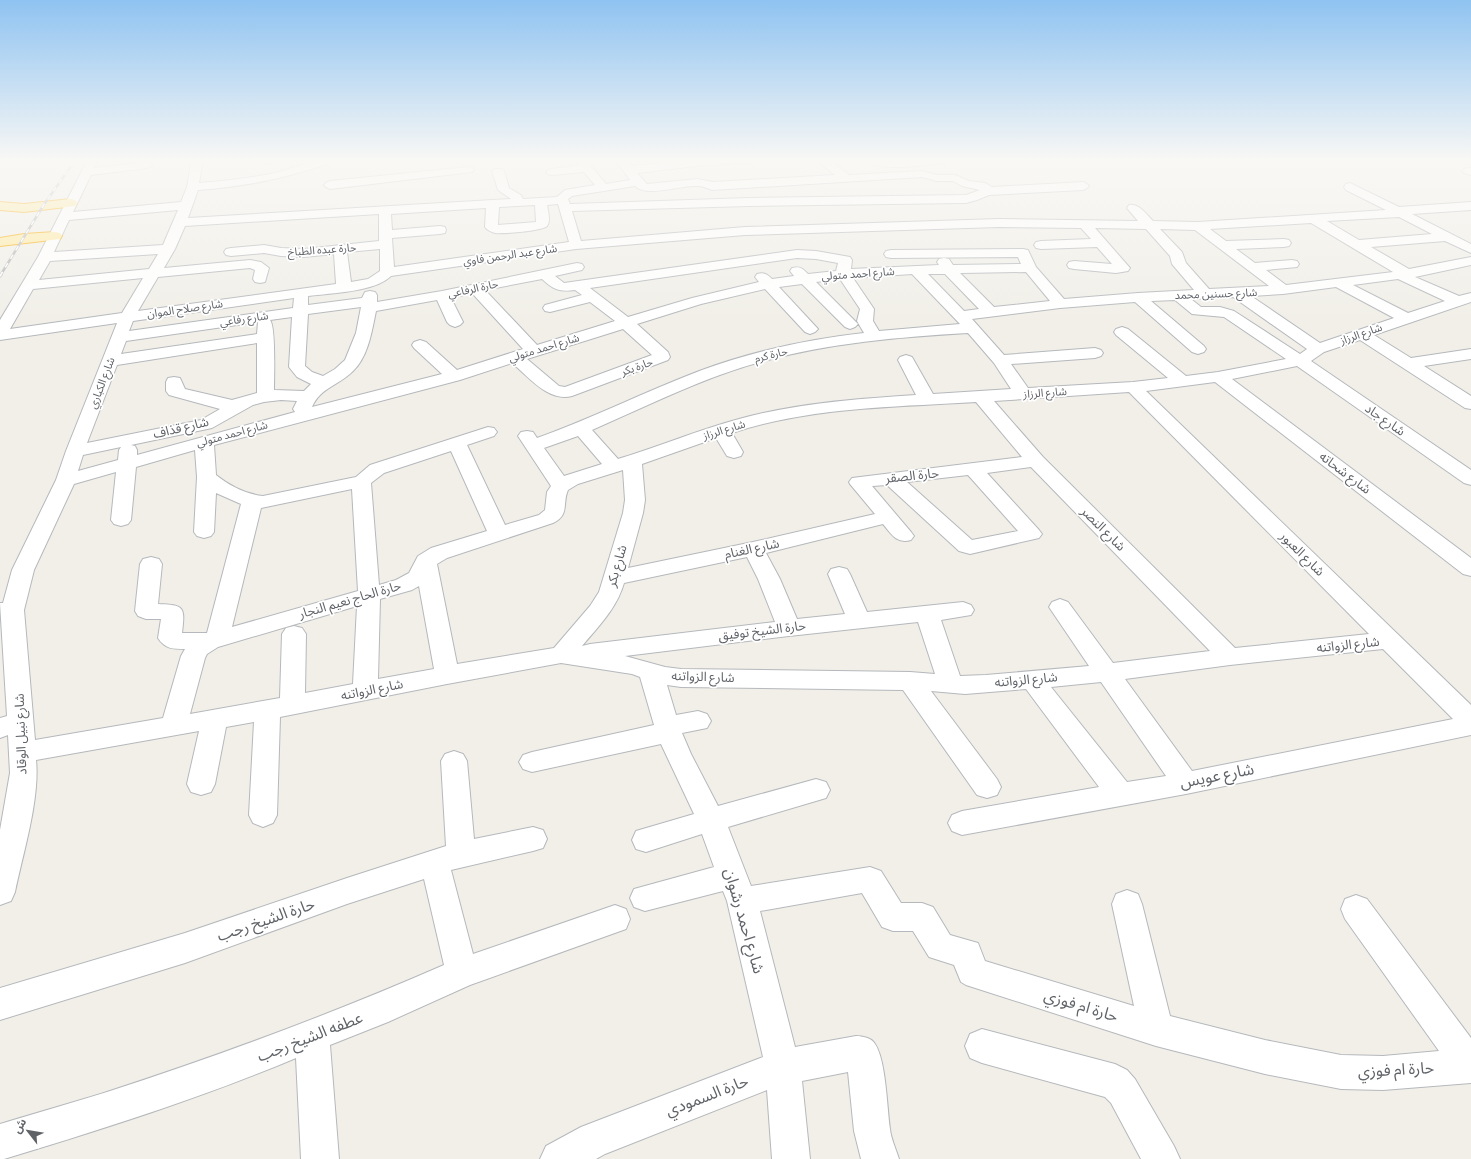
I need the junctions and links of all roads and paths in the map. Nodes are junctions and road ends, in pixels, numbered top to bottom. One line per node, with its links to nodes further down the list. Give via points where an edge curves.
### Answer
1 (66, 213): 17 (street)
2 (97, 213): 17 (street)
3 (184, 213): 19 (street, شارع الكباري)
4 (336, 213): 16 (street)
5 (386, 213): 30 (street)
6 (492, 213): 7 (street, via 491,227 500,228 542,224)
7 (542, 213)
8 (567, 213): 36 (street)
9 (672, 213): 28 (street)
10 (744, 213): 32 (street)
11 (826, 213): 42 (street)
12 (991, 213): 25 (street)
13 (1138, 213): 23 (street)
14 (1385, 213): 18 (street, شارع عبد الرحمن فاوي)
15 (1400, 213): 29 (street)
16 (321, 214): 19 (street)
17 (64, 216): 27 (street)
18 (1314, 219): 22 (street, شارع عبد الرحمن فاوي); 35 (street)
19 (180, 222): 46 (street, شارع الكباري)
20 (1085, 225): 23 (street, شارع عبد الرحمن فاوي); 25 (street, شارع عبد الرحمن فاوي); 33 (street)
21 (931, 226): 25 (street, شارع عبد الرحمن فاوي); 42 (street, شارع عبد الرحمن فاوي); 45 (street)
22 (1198, 226): 23 (street, شارع عبد الرحمن فاوي); 38 (street)
23 (1150, 227): 79 (street, via 1177,254 1179,264)
24 (440, 230): 30 (street, حارة عبده الطباخ)
25 (1013, 235): 45 (street); 56 (street)
26 (1471, 235): 29 (street)
27 (55, 236): 31 (highway); 48 (street)
28 (686, 236): 32 (street, شارع عبد الرحمن فاوي); 36 (street, شارع عبد الرحمن فاوي); 53 (street)
29 (1447, 237): 35 (street); 41 (street)
30 (386, 240): 40 (street, حارة عبده الطباخ); 59 (street)
31 (0, 242)
32 (749, 242): 42 (street, شارع عبد الرحمن فاوي); 47 (street, شارع احمد متولي); 49 (street, شارع احمد متولي)
33 (1102, 243): 37 (street); 52 (street, via 1123,268)
34 (1284, 243): 38 (street)
35 (1356, 244): 63 (street)
36 (576, 245): 39 (street, شارع عبد الرحمن فاوي)
37 (1041, 245)
38 (1223, 245): 55 (street)
39 (561, 248): 54 (street, حارة بكر); 59 (street, شارع عبد الرحمن فاوي)
40 (340, 249): 43 (street, حارة عبده الطباخ, via 304,253 264,250); 71 (street)
41 (1471, 249)
42 (839, 250): 47 (street, شارع احمد متولي); 57 (street, شارع احمد متولي); 66 (street, شارع احمد متولي); 104 (street, via 867,309 865,322)
43 (216, 254)
44 (891, 254): 45 (street)
45 (940, 254): 58 (street)
46 (169, 255): 48 (street); 61 (street, شارع الكباري)
47 (782, 256): 66 (street)
48 (45, 257): 69 (street)
49 (745, 260): 53 (street, شارع احمد متولي); 70 (street)
50 (1471, 261): 63 (street, شارع حسنين محمد)
51 (1292, 264): 55 (street)
52 (1074, 265)
53 (705, 266): 60 (street, شارع احمد متولي)
54 (577, 267): 62 (street, حارة الرفاعي); 72 (street, حارة بكر)
55 (1252, 267): 74 (street)
56 (1030, 268): 58 (street, شارع احمد متولي); 86 (street)
57 (916, 270): 58 (street, شارع احمد متولي); 94 (street)
58 (948, 270): 92 (street)
59 (387, 272): 67 (street)
60 (669, 272): 64 (street, شارع احمد متولي); 77 (street)
61 (153, 273): 65 (street, via 256,265 262,268); 69 (street); 90 (street, شارع الكباري)
62 (545, 274): 72 (street, شارع احمد متولي, via 560,287); 73 (street, حارة الرفاعي)
63 (1404, 275): 68 (street, شارع حسنين محمد); 85 (street)
64 (625, 278): 72 (street, شارع احمد متولي); 76 (street)
65 (260, 279)
66 (804, 279): 70 (street, شارع احمد متولي); 98 (street)
67 (371, 283): 71 (street, شارع صلاح الموان); 87 (street)
68 (1338, 283): 74 (street, شارع حسنين محمد); 95 (street)
69 (28, 284): 102 (street)
70 (770, 284): 77 (street, شارع احمد متولي); 100 (street)
71 (344, 287): 75 (street, شارع صلاح الموان)
72 (586, 288): 88 (street); 97 (street, حارة بكر)
73 (476, 289): 81 (street, حارة الرفاعي); 110 (street)
74 (1283, 290): 78 (street, شارع حسنين محمد)
75 (302, 293): 90 (street, شارع صلاح الموان); 91 (street)
76 (631, 293)
77 (690, 293): 89 (street, شارع احمد متولي)
78 (1238, 293): 79 (street, شارع حسنين محمد); 109 (street)
79 (1205, 294): 80 (street, شارع حسنين محمد)
80 (1178, 295): 82 (street, شارع حسنين محمد); 117 (street, شارع جاد, via 1197,311 1229,314)
81 (442, 296): 87 (street, حارة الرفاعي); 96 (street)
82 (1138, 297): 86 (street, شارع حسنين محمد); 108 (street)
83 (183, 298): 90 (street)
84 (659, 298): 89 (street)
85 (1464, 299): 95 (street, شارع الرزاز)
86 (1060, 304): 92 (street, شارع حسنين محمد)
87 (369, 305): 91 (street, شارع رفاعي); 123 (street, via 358,354 347,368)
88 (550, 308)
89 (672, 309): 97 (street, شارع احمد متولي)
90 (131, 311): 102 (street, شارع صلاح الموان); 105 (street, شارع الكباري)
91 (301, 311): 93 (street, شارع رفاعي); 123 (street, via 297,367 302,374 311,379)
92 (990, 312): 94 (street, شارع حسنين محمد)
93 (265, 316): 105 (street, شارع رفاعي); 106 (street)
94 (961, 316): 99 (street)
95 (1407, 319): 103 (street, شارع الرزاز)
96 (455, 322)
97 (626, 323): 110 (street, شارع احمد متولي); 113 (street, حارة بكر, via 662,357 566,392 559,392)
98 (850, 324)
99 (972, 328): 104 (street, حارة كرم); 115 (street)
100 (810, 329)
101 (1122, 332): 121 (street)
102 (0, 334)
103 (1362, 334): 109 (street, شارع الرزاز); 118 (street)
104 (874, 335): 133 (street, حارة كرم, via 811,346 729,366 683,382)
105 (119, 337): 116 (street, شارع الكباري)
106 (266, 337): 116 (street); 126 (street)
107 (420, 345): 119 (street)
108 (1198, 349)
109 (1318, 349): 117 (street, شارع الرزاز)
110 (535, 352): 113 (street, شارع احمد متولي)
111 (1095, 353): 115 (street)
112 (1471, 354): 118 (street)
113 (515, 357): 119 (street, شارع احمد متولي)
114 (906, 360): 129 (street)
115 (1000, 360): 125 (street)
116 (110, 361): 139 (street, شارع الكباري)
117 (1300, 361): 120 (street, شارع الرزاز); 147 (street, شارع جاد)
118 (1407, 364): 130 (street)
119 (454, 376): 132 (street, شارع احمد متولي)
120 (1218, 377): 121 (street, شارع الرزاز); 160 (street, شارع شحاته)
121 (1182, 381): 124 (street, شارع الرزاز)
122 (174, 382): 131 (street, via 175,391 180,394 213,403)
123 (325, 382): 127 (street)
124 (1133, 387): 125 (street, شارع الرزاز); 172 (street, شارع العبور)
125 (1022, 394): 128 (street, شارع الرزاز)
126 (266, 396): 127 (street, شارع قذاف); 131 (street, شارع قذاف)
127 (307, 397): 132 (street)
128 (981, 397): 129 (street, شارع الرزاز); 141 (street, شارع النصر)
129 (927, 399): 134 (street, شارع الرزاز, via 822,408 783,414)
130 (1471, 404)
131 (239, 405): 136 (street, شارع قذاف, via 206,424)
132 (299, 416): 137 (street, شارع احمد متولي)
133 (581, 428): 143 (street); 150 (street, حارة كرم, via 530,440)
134 (721, 430): 140 (street); 143 (street, شارع الرزاز)
135 (488, 432): 138 (street)
136 (130, 439): 139 (street, شارع قذاف); 142 (street)
137 (204, 442): 142 (street, شارع احمد متولي); 145 (street)
138 (456, 442): 149 (street, via 377,469); 155 (street)
139 (75, 451): 148 (street, شارع الكباري)
140 (734, 452)
141 (1036, 461): 144 (street, حارة الصقر); 174 (street, شارع النصر)
142 (127, 463): 148 (street, شارع احمد متولي); 153 (street)
143 (623, 464): 150 (street); 162 (street, شارع بكر, via 635,500)
144 (973, 469): 146 (street, حارة الصقر); 146 (street, via 1032,534 966,546)
145 (207, 477): 151 (street, via 218,486); 154 (street)
146 (891, 478): 152 (street, حارة الصقر, via 859,483)
147 (1471, 478)
148 (66, 480): 166 (street, شارع الكباري, via 23,570)
149 (362, 481): 151 (street, via 263,502); 163 (street)
150 (561, 486): 155 (street, حارة الحاج نعيم النجار, via 557,492 552,516)
151 (252, 502): 171 (street)
152 (889, 517): 156 (street, حارة الصقر); 157 (street, شارع الغنام)
153 (121, 520)
154 (204, 532)
155 (499, 534): 158 (street, حارة الحاج نعيم النجار, via 439,553)
156 (904, 536)
157 (753, 549): 162 (street, شارع الغنام); 169 (street, via 769,579)
158 (426, 562): 163 (street, حارة الحاج نعيم النجار, via 412,581); 177 (street)
159 (151, 564): 171 (street, via 146,611 173,614 170,638 174,641)
160 (1471, 569)
161 (839, 574): 168 (street)
162 (614, 578): 173 (street, شارع بكر, via 610,592 599,611)
163 (369, 594): 171 (street, حارة الحاج نعيم النجار); 181 (street)
164 (1060, 607): 176 (street)
165 (963, 610): 167 (street, حارة الشيخ توفيق)
166 (7, 611): 186 (street, شارع نبيل الوقاد)
167 (927, 614): 168 (street, حارة الشيخ توفيق); 180 (street)
168 (859, 621): 169 (street, حارة الشيخ توفيق)
169 (789, 628): 173 (street, حارة الشيخ توفيق)
170 (294, 634): 182 (street)
171 (214, 640): 187 (street, حارة الحاج نعيم النجار, via 199,648 192,656)
172 (1390, 640): 174 (street, شارع الزواتنه); 185 (street, شارع العبور)
173 (561, 655): 175 (street, شارع الزواتنه, via 634,666); 177 (street, شارع الزواتنه)
174 (1230, 657): 176 (street, شارع الزواتنه)
175 (650, 671): 179 (street, شارع الزواتنه, via 680,678); 189 (street, شارع احمد رشوان)
176 (1106, 673): 178 (street, شارع الزواتنه); 193 (street)
177 (447, 675): 181 (street, شارع الزواتنه)
178 (1032, 680): 180 (street, شارع الزواتنه); 197 (street)
179 (910, 681): 180 (street, شارع الزواتنه); 195 (street)
180 (951, 684)
181 (365, 691): 182 (street, شارع الزواتنه)
182 (280, 708): 183 (street, شارع الزواتنه); 198 (street)
183 (215, 719): 187 (street, شارع الزواتنه); 194 (street)
184 (698, 721): 189 (street)
185 (1471, 721)
186 (11, 725): 190 (street, شارع نبيل الوقاد)
187 (174, 725): 190 (street, شارع الزواتنه)
188 (1471, 725): 193 (street, شارع عويس)
189 (668, 729): 192 (street); 199 (street, شارع احمد رشوان)
190 (23, 752): 201 (street, شارع نبيل الوقاد, via 24,773)
191 (454, 761): 204 (street)
192 (532, 762)
193 (1186, 783): 197 (street, شارع عويس)
194 (201, 784)
195 (987, 787)
196 (816, 790): 199 (street)
197 (1121, 795): 200 (street, شارع عويس)
198 (263, 815)
199 (711, 820): 203 (street); 205 (street, شارع احمد رشوان)
200 (962, 823)
201 (8, 825): 206 (street, شارع نبيل الوقاد)
202 (533, 839): 204 (street, حارة الشيخ رجب)
203 (646, 840)
204 (448, 858): 211 (street); 212 (street, حارة الشيخ رجب, via 185,948)
205 (738, 888): 207 (street); 213 (street, حارة ام فوزي, via 870,880 893,917 922,917 940,947 967,953 972,971); 217 (street, شارع احمد رشوان)
206 (0, 892)
207 (645, 898)
208 (1127, 904): 213 (street)
209 (1356, 909): 216 (street)
210 (615, 919): 211 (street, عطفه الشيخ رجب)
211 (462, 973): 214 (street, عطفه الشيخ رجب, via 376,1012)
212 (0, 1004)
213 (1156, 1029): 216 (street, حارة ام فوزي, via 1265,1058 1341,1072 1383,1073)
214 (312, 1035): 218 (street, عطفه الشيخ رجب, via 107,1110); 219 (street)
215 (982, 1046): 223 (street, via 1115,1082)
216 (1468, 1058)
217 (783, 1067): 220 (street, حارة السمودي, via 594,1140); 221 (street, شارع احمد رشوان); 222 (street, حارة السمودي, via 861,1053 864,1057 872,1131)
218 (0, 1142)
219 (320, 1159)
220 (559, 1159)
221 (792, 1159)
222 (880, 1159)
223 (1161, 1159)

